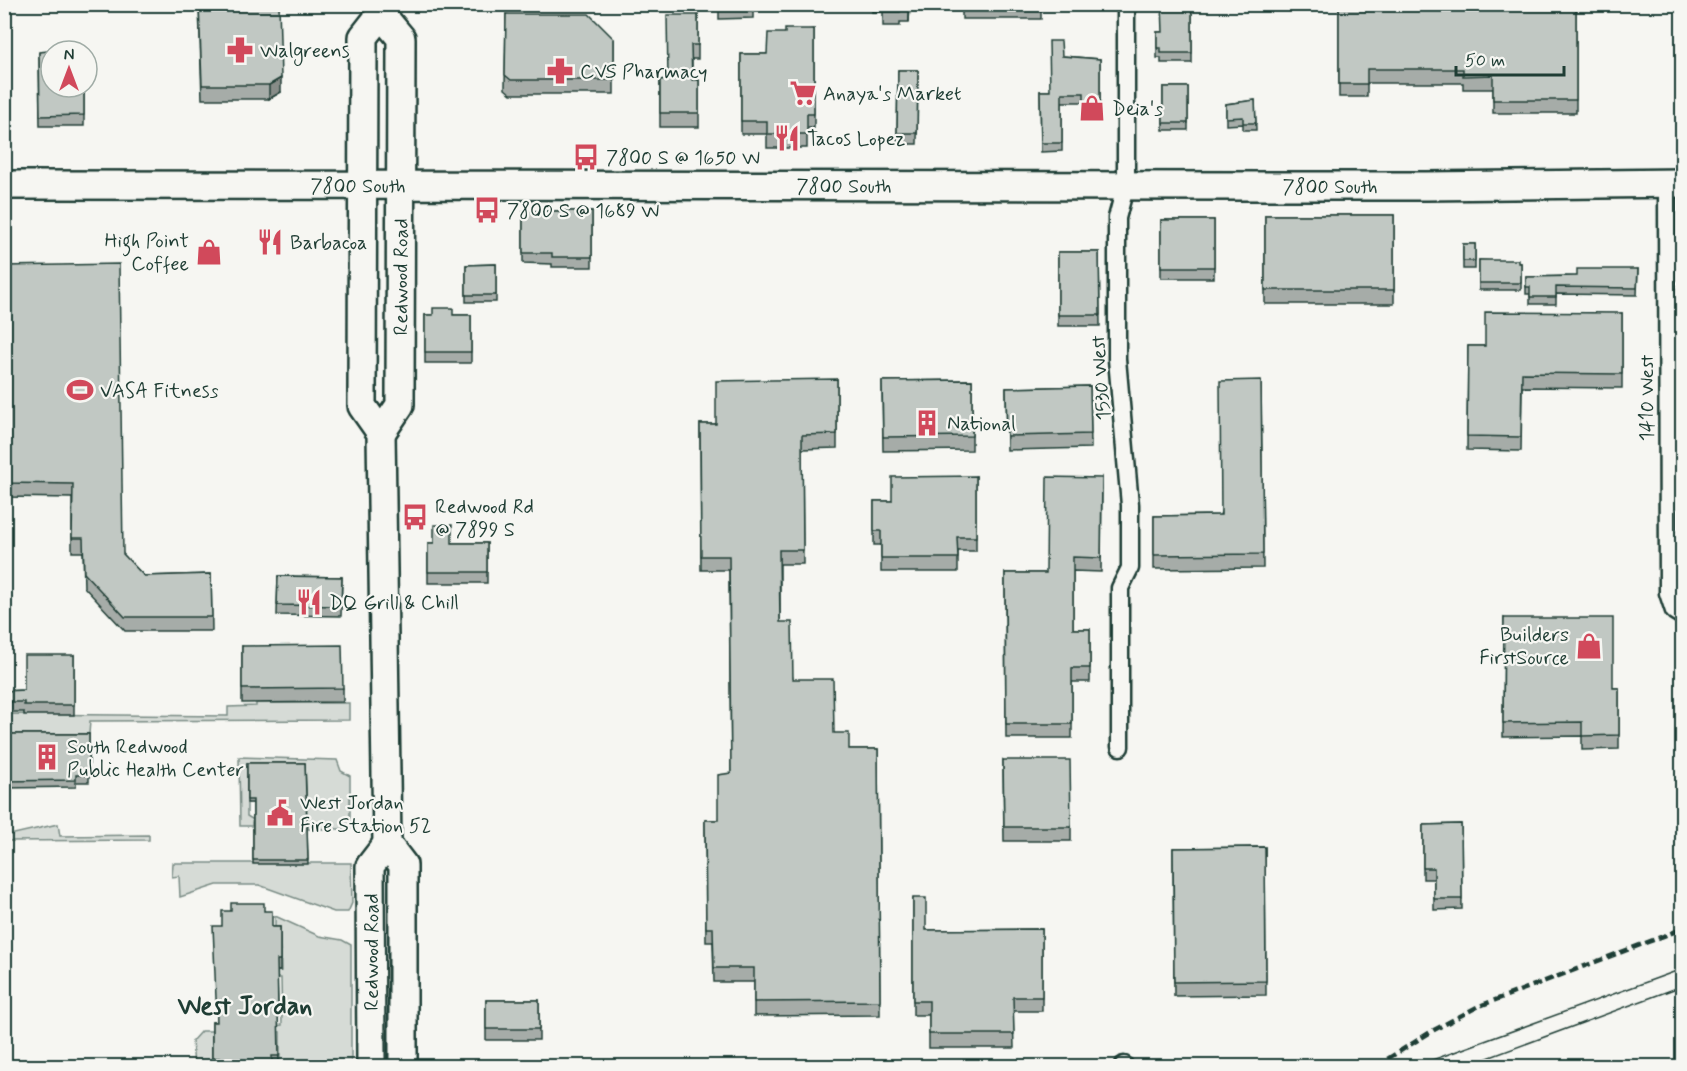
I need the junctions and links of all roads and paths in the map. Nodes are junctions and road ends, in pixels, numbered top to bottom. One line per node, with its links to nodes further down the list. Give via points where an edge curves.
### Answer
1 (1126, 4): 6 (street, 1530 West)
2 (381, 9): 4 (main road, Redwood Road, via 363,37); 5 (main road, Redwood Road, via 401,38)
3 (1675, 183): 6 (main road, 7800 South); 9 (street, 1410 West, via 1668,593)
4 (363, 184): 5 (main road, 7800 South); 7 (main road, 7800 South); 8 (main road, Redwood Road, via 362,406)
5 (400, 184): 6 (main road, 7800 South); 8 (main road, Redwood Road, via 400,405)
6 (1126, 184): 10 (street, 1530 West, via 1117,218 1117,359 1130,504 1130,568 1120,588)
7 (4, 185)
8 (381, 433): 11 (main road)
9 (1678, 614)
10 (1120, 747)
11 (387, 844): 12 (main road, Redwood Road, via 370,866); 13 (main road, Redwood Road, via 403,865)
12 (371, 1066)
13 (403, 1066)

